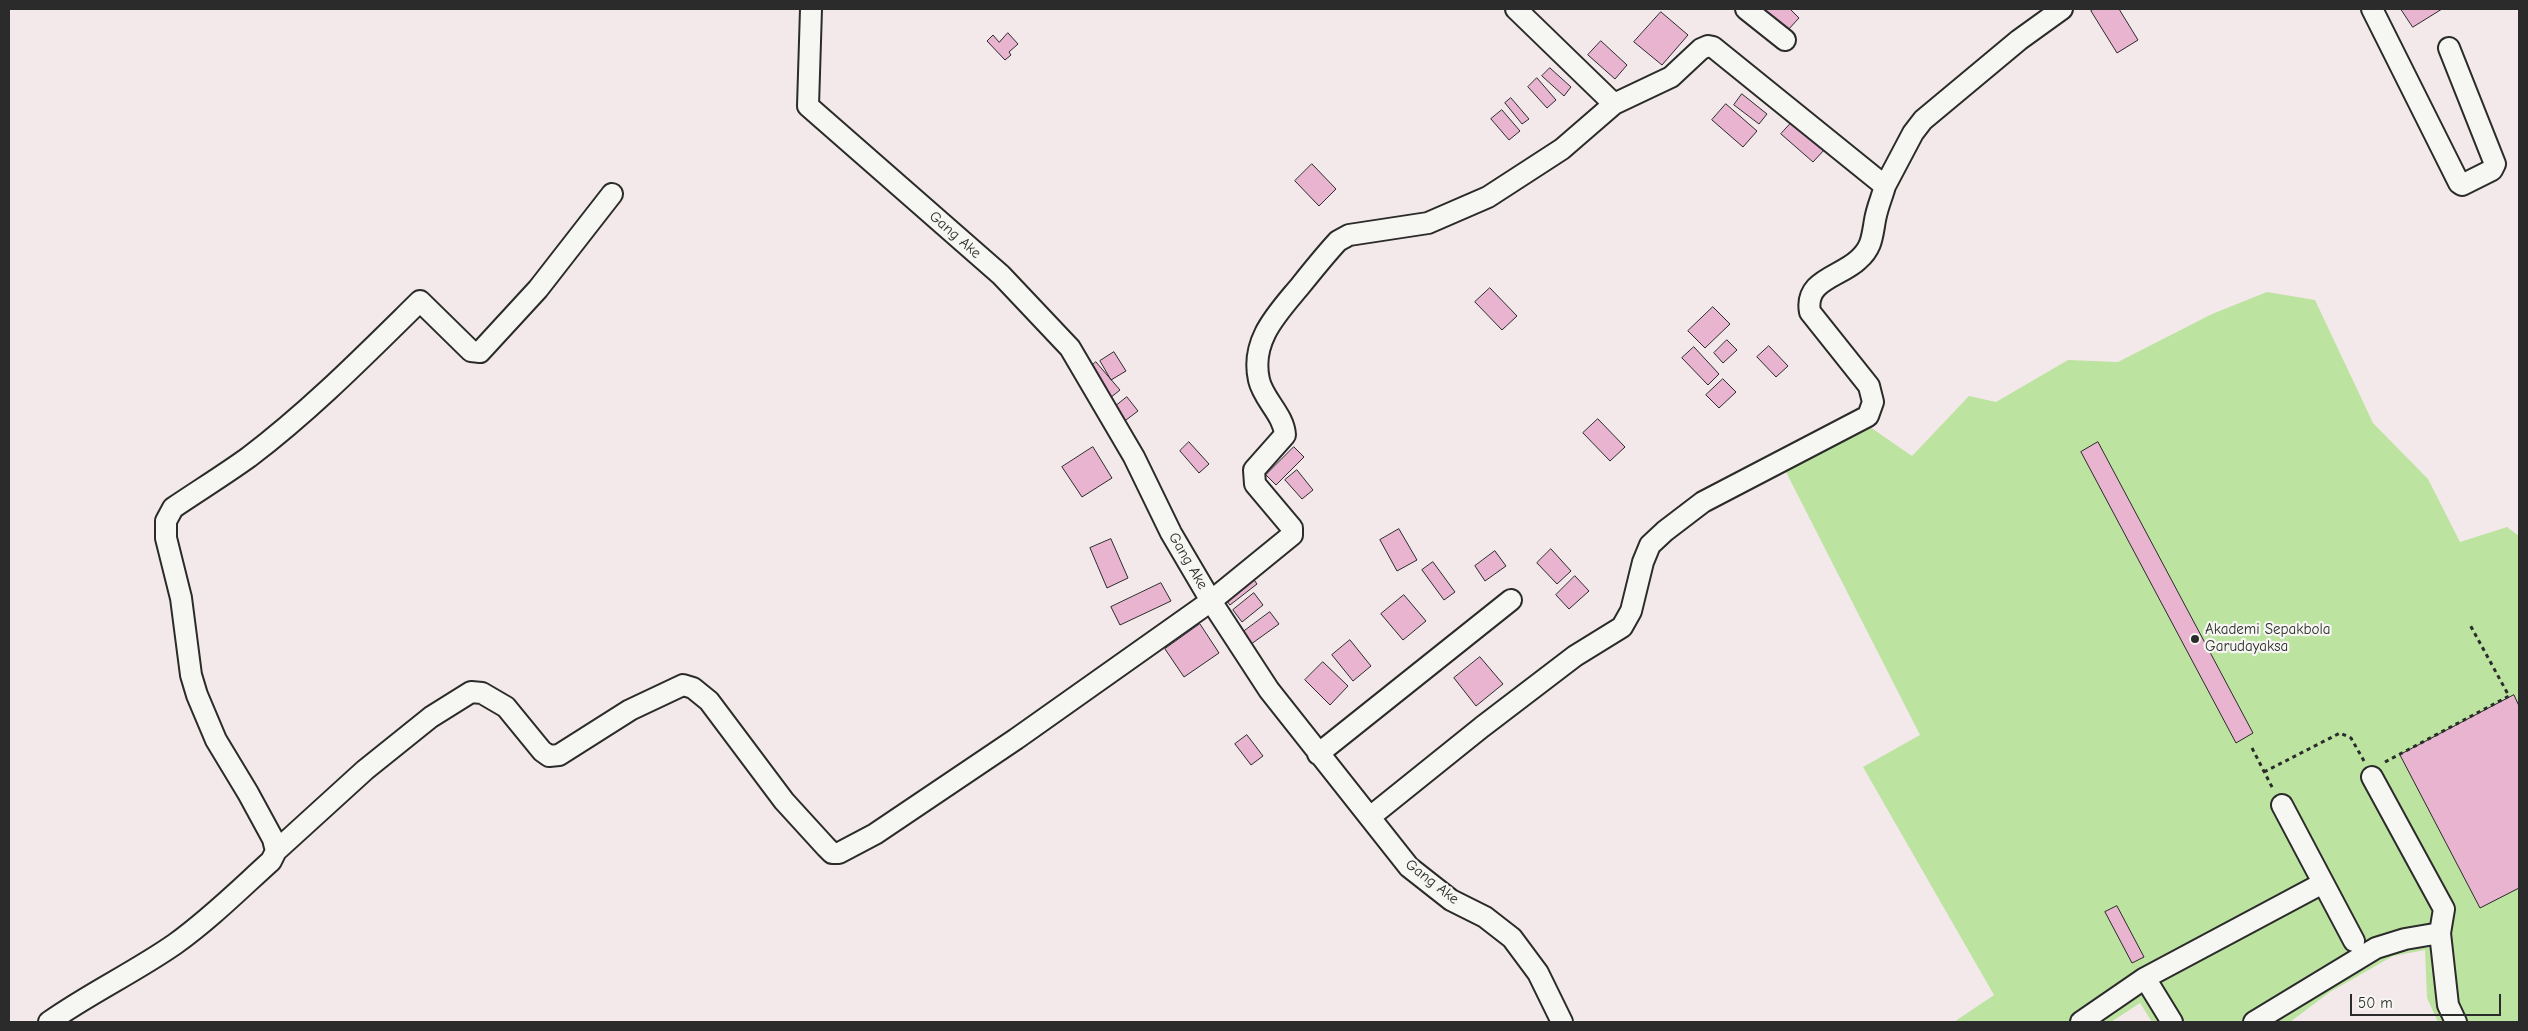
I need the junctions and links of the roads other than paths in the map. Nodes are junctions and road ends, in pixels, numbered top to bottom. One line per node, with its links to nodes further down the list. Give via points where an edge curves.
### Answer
1 (811, 9): 12 (street, Gang Ake, via 808,106 1001,275 1070,348 1134,457 1171,533)
2 (1516, 9): 8 (street)
3 (1746, 9): 6 (street)
4 (2062, 9): 9 (street, via 1922,120)
5 (2372, 9): 7 (street, via 2462,185 2492,170 2495,164)
6 (1784, 40)
7 (2448, 48)
8 (1614, 104): 9 (street, via 1662,83 1701,49 1713,47); 12 (street, via 1562,148 1488,197 1428,223 1349,235 1338,241 1270,322 1257,359 1259,380 1268,402 1285,428 1285,435 1254,470 1253,478 1292,528 1292,535)
9 (1885, 186): 16 (street, via 1867,251 1856,262 1814,289 1808,302 1810,312 1869,386 1874,402 1868,416 1703,502 1665,531 1650,545 1632,611 1622,627 1568,662)
10 (612, 194): 17 (street, via 538,289 480,352 471,351 420,301 285,428 173,508 168,515 166,538 181,598 191,675 197,696 216,740 273,839)
11 (1511, 600): 13 (street)
12 (1211, 601): 13 (street, Gang Ake, via 1269,690); 17 (street, via 1016,740 874,834 839,853 826,847 784,801 709,701 693,688 682,685 630,710 559,755 549,756 506,707 471,692 432,717 365,770)
13 (1318, 754): 16 (street, Gang Ake)
14 (2370, 774): 19 (street, via 2444,910)
15 (2282, 805): 18 (street)
16 (1370, 817): 23 (street, Gang Ake, via 1409,867 1451,900 1485,917 1512,938 1538,973)
17 (276, 851): 22 (street, via 271,861 175,944 81,999)
18 (2323, 883): 20 (street); 21 (street)
19 (2440, 932): 26 (street, via 2376,948); 27 (street, via 2448,1006)
20 (2354, 941)
21 (2145, 978): 24 (street); 25 (street)
22 (49, 1022)
23 (1562, 1022)
24 (2081, 1022)
25 (2172, 1022)
26 (2254, 1022)
27 (2456, 1022)

